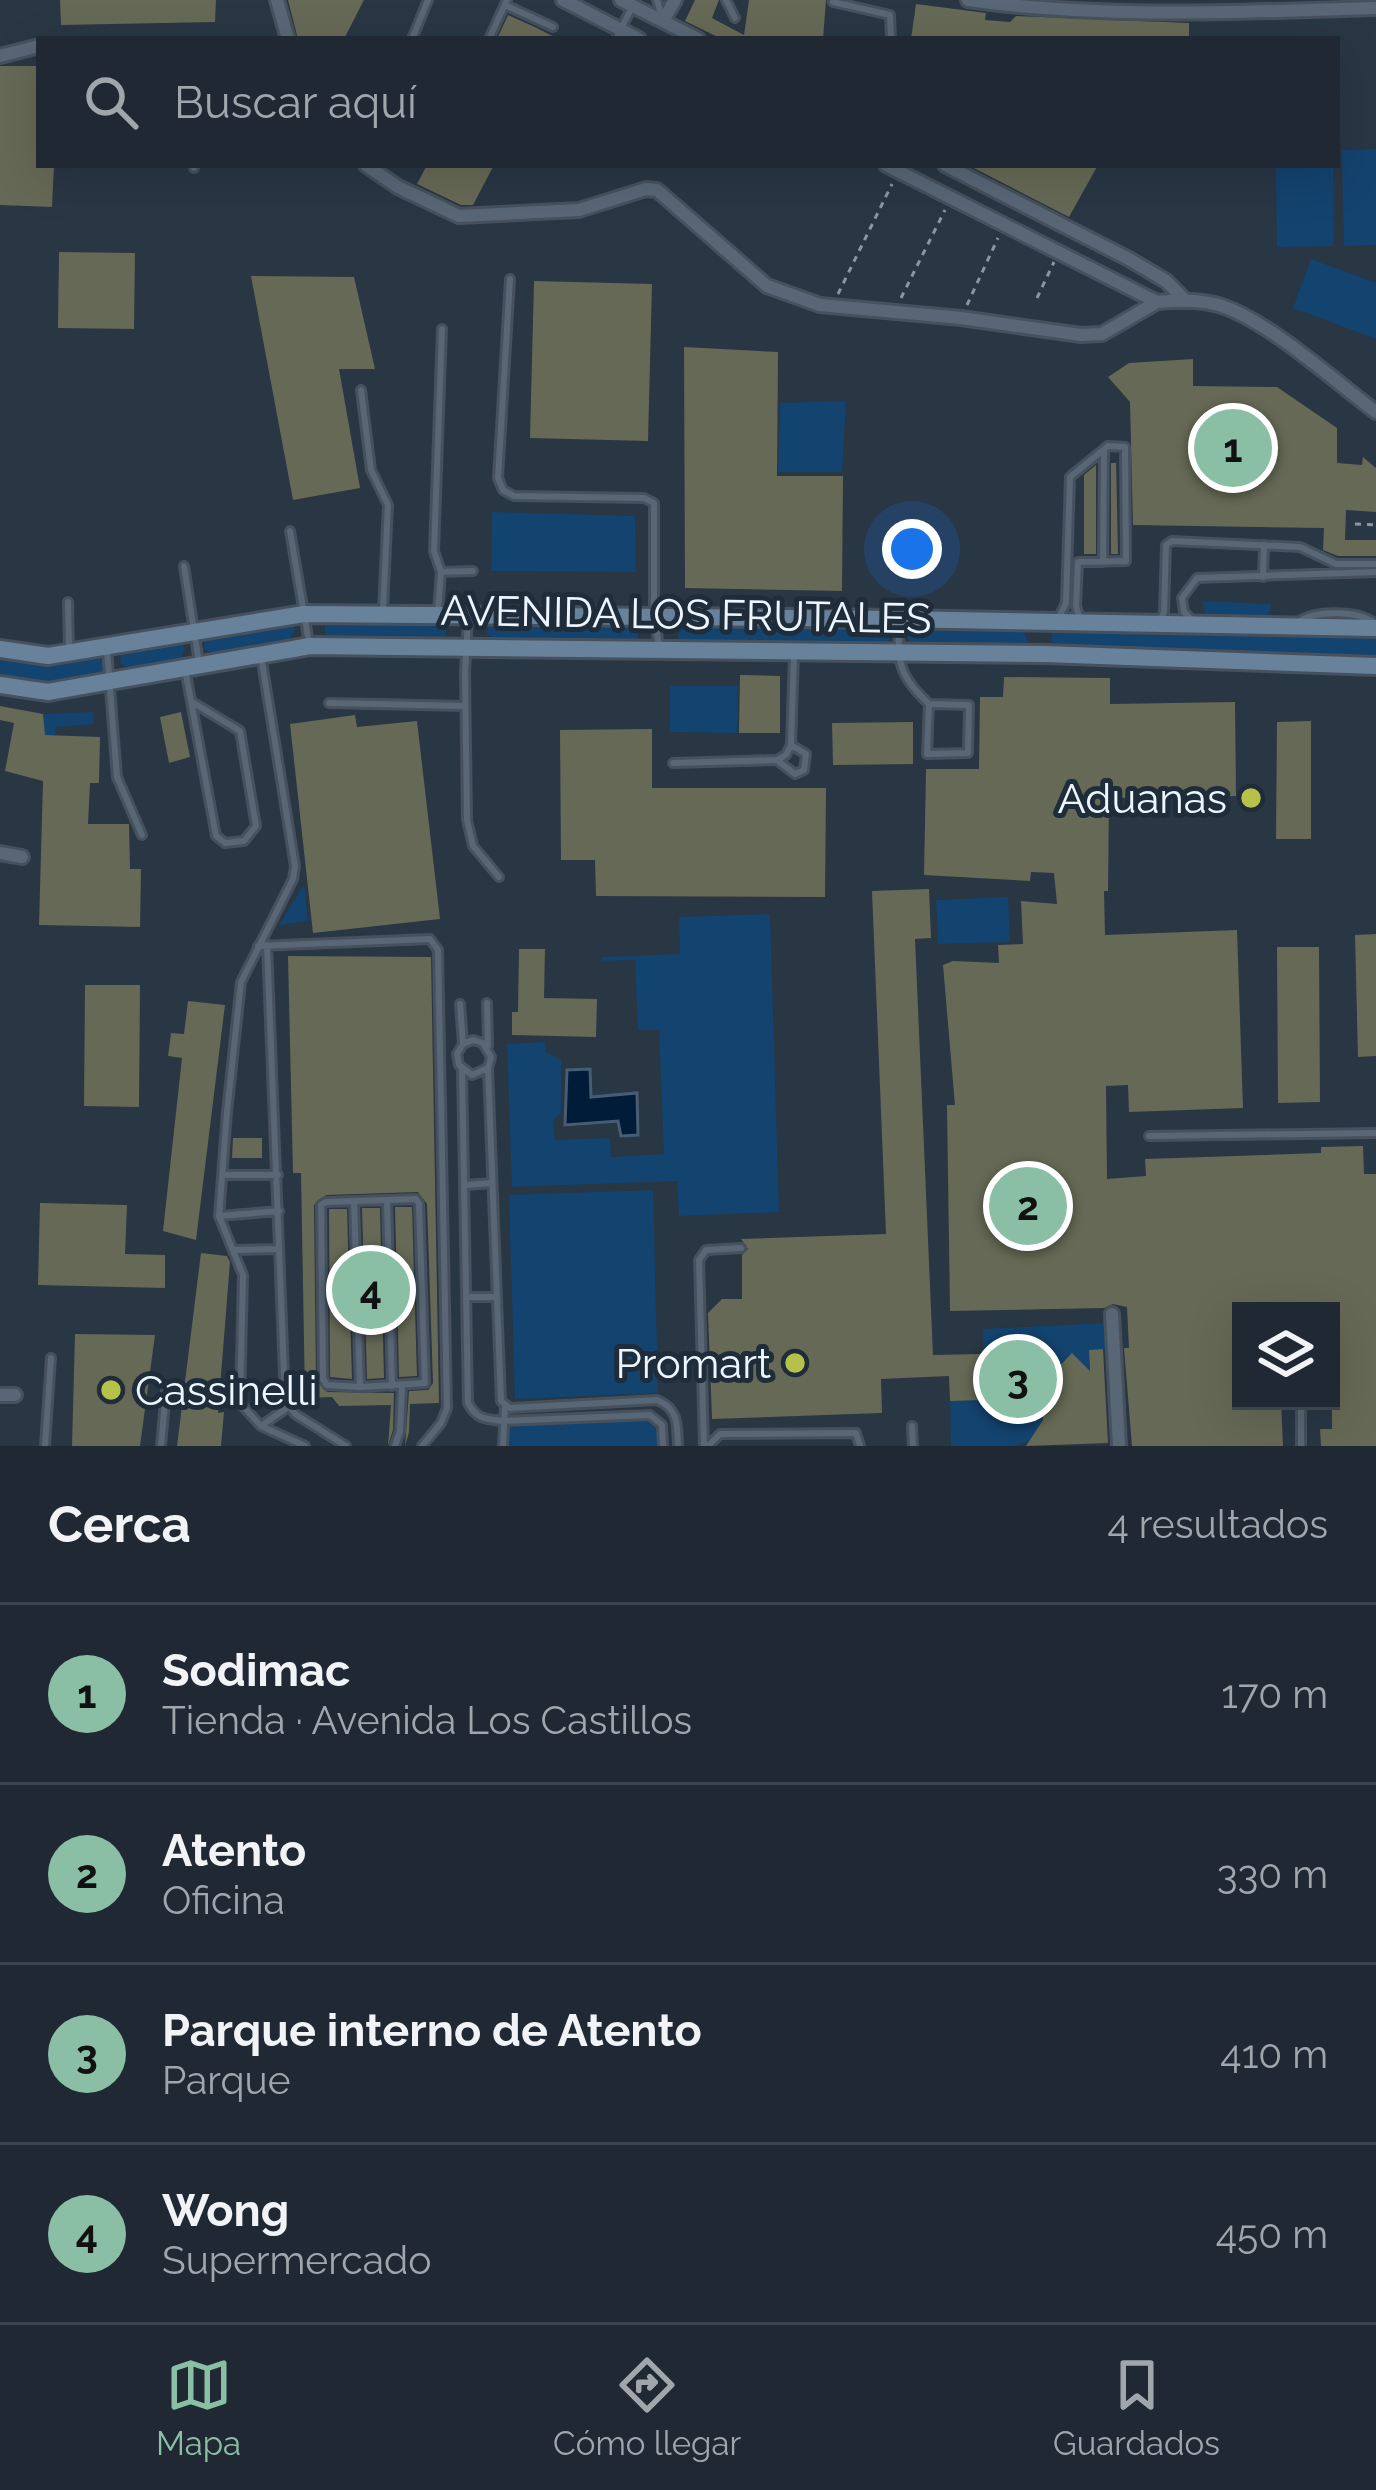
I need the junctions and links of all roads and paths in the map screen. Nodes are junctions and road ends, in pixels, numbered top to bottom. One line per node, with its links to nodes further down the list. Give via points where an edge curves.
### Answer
1 (277, 0): 18 (street)
2 (428, 0): 19 (lane)
3 (563, 0): 17 (street)
4 (657, 0): 15 (lane)
5 (675, 0): 15 (street)
6 (726, 0): 14 (lane)
7 (968, 0): 11 (street)
8 (833, 2): 22 (lane, via 890,15)
9 (506, 3): 16 (lane); 20 (lane)
10 (627, 3): 15 (street); 17 (lane)
11 (1007, 3): 12 (street)
12 (1171, 5): 13 (street)
13 (1376, 8)
14 (735, 18)
15 (663, 21): 21 (street)
16 (553, 27)
17 (618, 34)
18 (287, 36)
19 (413, 36)
20 (490, 36)
21 (689, 36)
22 (891, 36)
23 (36, 47): 24 (street)
24 (0, 56)
25 (370, 168): 39 (street, via 459,216 579,210 657,190 767,286)
26 (892, 168): 28 (street); 39 (path)
27 (951, 168): 29 (street)
28 (951, 198): 30 (street); 40 (path)
29 (1015, 200): 30 (street); 31 (street)
30 (1004, 225): 32 (street); 41 (path)
31 (1070, 229): 32 (street); 33 (street)
32 (1058, 253): 35 (street); 36 (path)
33 (1129, 259): 35 (street); 37 (street)
34 (510, 280): 61 (lane, via 503,490 654,503)
35 (1128, 289): 38 (street)
36 (1037, 298)
37 (1186, 300): 38 (street); 44 (street, via 1255,322)
38 (1157, 302): 41 (street, via 1102,334)
39 (832, 306): 40 (street)
40 (895, 310): 41 (street)
41 (961, 318)
42 (442, 329): 54 (lane, via 434,550)
43 (361, 390): 57 (lane, via 371,470 388,505)
44 (1376, 412)
45 (1104, 449): 50 (lane); 50 (lane, via 1125,447 1126,561); 63 (lane, via 1070,476 1066,603)
46 (1354, 524): 47 (path)
47 (1376, 525)
48 (290, 531): 58 (lane)
49 (1264, 545): 52 (lane); 55 (lane); 65 (lane, via 1169,542)
50 (1103, 562): 64 (lane, via 1078,562 1076,606)
51 (184, 566): 68 (lane)
52 (1376, 568): 55 (lane)
53 (473, 571): 54 (lane)
54 (441, 572): 59 (lane)
55 (1263, 577): 66 (lane, via 1197,578 1182,598)
56 (68, 602): 74 (lane)
57 (382, 613): 58 (main road, AVENIDA LOS FRUTALES); 59 (main road, AVENIDA LOS FRUTALES)
58 (304, 614): 68 (main road, AVENIDA LOS FRUTALES); 70 (lane)
59 (438, 614): 60 (main road, AVENIDA LOS FRUTALES)
60 (469, 614): 61 (main road, AVENIDA LOS FRUTALES); 71 (lane)
61 (654, 616): 62 (main road, AVENIDA LOS FRUTALES); 72 (lane)
62 (899, 619): 63 (main road, AVENIDA LOS FRUTALES); 76 (lane)
63 (1046, 621): 64 (main road, AVENIDA LOS FRUTALES); 77 (main road)
64 (1087, 622): 65 (main road, AVENIDA LOS FRUTALES)
65 (1158, 623): 66 (main road, AVENIDA LOS FRUTALES)
66 (1196, 624): 67 (main road, AVENIDA LOS FRUTALES)
67 (1376, 626)
68 (193, 629): 69 (main road, AVENIDA LOS FRUTALES); 80 (lane)
69 (107, 646): 74 (main road, AVENIDA LOS FRUTALES); 81 (lane)
70 (310, 646): 71 (main road, AVENIDA LOS FRUTALES); 78 (main road, AVENIDA LOS FRUTALES)
71 (466, 648): 72 (main road, AVENIDA LOS FRUTALES); 86 (lane)
72 (660, 649): 75 (main road, AVENIDA LOS FRUTALES)
73 (0, 650): 74 (main road, AVENIDA LOS FRUTALES)
74 (69, 652)
75 (794, 652): 76 (main road, AVENIDA LOS FRUTALES); 87 (lane)
76 (898, 653): 77 (main road, AVENIDA LOS FRUTALES); 85 (lane, via 910,686)
77 (1045, 654): 79 (main road, AVENIDA LOS FRUTALES)
78 (261, 655): 80 (main road, AVENIDA LOS FRUTALES); 94 (lane, via 295,866)
79 (1376, 666)
80 (192, 668): 81 (main road, AVENIDA LOS FRUTALES); 83 (lane)
81 (112, 682): 82 (main road, AVENIDA LOS FRUTALES, via 48,692); 90 (lane, via 117,777)
82 (0, 685)
83 (192, 702): 83 (lane, via 240,731 256,826 244,841 216,836)
84 (328, 704): 86 (lane)
85 (929, 704): 85 (lane, via 927,754 968,753 969,705)
86 (465, 706): 93 (lane, via 468,832)
87 (790, 745): 88 (lane); 88 (lane, via 806,754 804,770 795,774)
88 (777, 760): 89 (lane)
89 (673, 763)
90 (142, 836)
91 (0, 853): 92 (street)
92 (22, 857)
93 (499, 877)
94 (262, 946): 103 (lane, via 241,982); 104 (lane); 132 (lane, via 430,939 438,950 447,1408)
95 (487, 1003): 98 (lane)
96 (460, 1004): 97 (lane)
97 (463, 1044): 98 (lane); 100 (lane)
98 (488, 1046): 99 (lane)
99 (488, 1068): 100 (lane); 105 (lane)
100 (462, 1070): 106 (lane)
101 (1376, 1132): 102 (lane)
102 (1149, 1136)
103 (223, 1175): 104 (lane); 110 (lane)
104 (278, 1175): 109 (lane)
105 (493, 1183): 106 (lane); 115 (lane)
106 (466, 1185): 114 (lane)
107 (387, 1200): 108 (lane); 118 (lane); 118 (lane, via 419,1204 426,1379)
108 (354, 1201): 119 (lane); 119 (lane, via 326,1202 319,1212 323,1379)
109 (279, 1211): 110 (lane); 112 (lane)
110 (220, 1216): 113 (lane)
111 (741, 1248): 136 (lane, via 706,1250 699,1260)
112 (280, 1249): 113 (lane); 122 (lane)
113 (234, 1250): 125 (lane, via 243,1275 240,1403)
114 (469, 1297): 115 (lane); 124 (lane, via 468,1403 481,1419)
115 (497, 1297): 121 (lane)
116 (1112, 1314): 139 (street)
117 (51, 1358): 127 (lane)
118 (397, 1386): 119 (lane); 131 (lane)
119 (360, 1387)
120 (166, 1390): 128 (lane)
121 (505, 1405): 124 (lane); 135 (lane, via 657,1400 676,1416)
122 (288, 1407): 125 (lane); 130 (lane)
123 (1301, 1411): 140 (lane)
124 (503, 1421): 133 (lane); 134 (lane, via 650,1415 662,1425)
125 (261, 1426): 129 (lane)
126 (912, 1426): 138 (lane)
127 (45, 1446)
128 (161, 1446)
129 (305, 1446)
130 (346, 1446)
131 (395, 1446)
132 (422, 1446)
133 (503, 1446)
134 (663, 1446)
135 (678, 1446)
136 (706, 1446): 137 (lane, via 720,1434 835,1431 856,1432)
137 (860, 1446)
138 (913, 1446)
139 (1118, 1446)
140 (1301, 1446)

